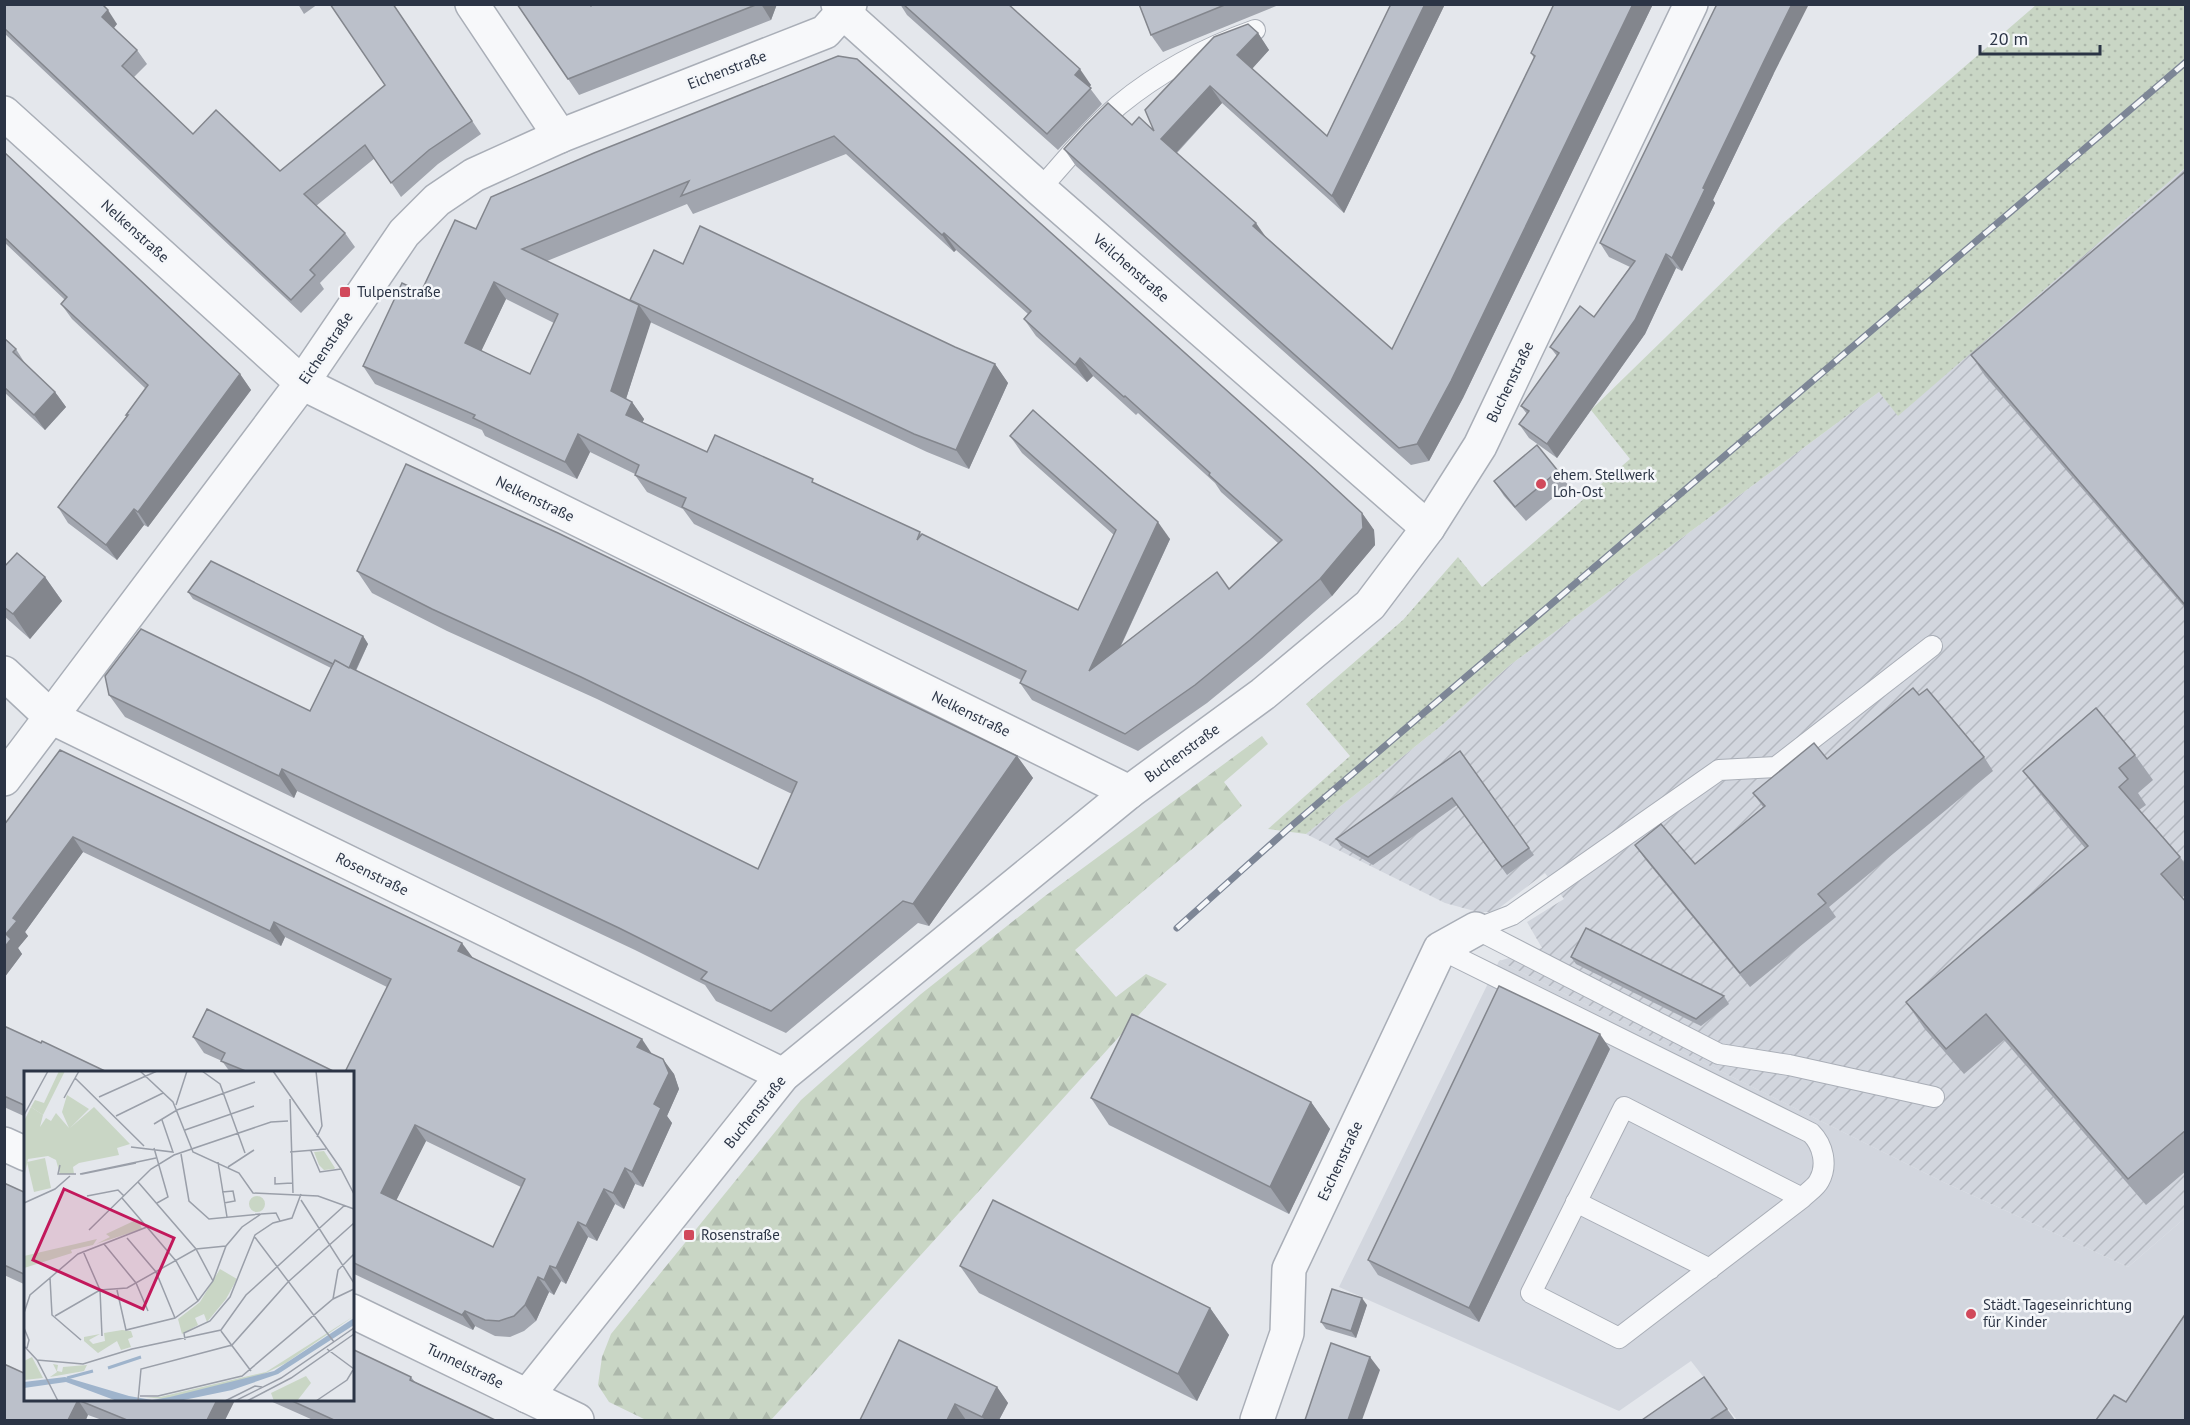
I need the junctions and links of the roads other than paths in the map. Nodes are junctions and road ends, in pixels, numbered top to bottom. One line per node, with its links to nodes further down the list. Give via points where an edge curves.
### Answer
1 (472, 4): 6 (street)
2 (1692, 4): 9 (street, Buchenstraße, via 1480,446)
3 (844, 7): 6 (street, Eichenstraße, via 825,32); 7 (street, Veilchenstraße)
4 (1255, 30): 7 (lane, via 1187,60 1120,105)
5 (4, 113): 8 (street, Nelkenstraße)
6 (560, 136): 8 (street, Eichenstraße, via 474,175 438,200 404,233)
7 (1040, 189): 9 (street, Veilchenstraße)
8 (302, 383): 12 (street, Eichenstraße); 14 (street, Nelkenstraße)
9 (1428, 528): 14 (street, Buchenstraße, via 1370,605 1263,694)
10 (1932, 646): 15 (lane, via 1776,767 1719,770 1512,915)
11 (4, 673): 12 (street, Rosenstraße)
12 (51, 717): 13 (street, Eichenstraße); 17 (street, Rosenstraße)
13 (4, 779)
14 (1128, 792): 17 (street, Buchenstraße)
15 (1476, 928): 16 (street); 18 (lane, via 1719,1054)
16 (1440, 949): 21 (lane, via 1811,1133 1820,1142 1824,1164 1819,1182); 27 (street, Eschenstraße, via 1289,1269 1287,1333)
17 (783, 1075): 25 (street, Buchenstraße)
18 (1934, 1097)
19 (4, 1144): 20 (street)
20 (24, 1153)
21 (1802, 1197): 22 (lane, via 1624,1107); 23 (lane)
22 (1576, 1202): 23 (lane); 23 (lane, via 1531,1293 1619,1338)
23 (1710, 1269)
24 (354, 1312): 25 (street, Tunnelstraße)
25 (527, 1396): 26 (street, Tunnelstraße)
26 (577, 1420)
27 (1257, 1420)

